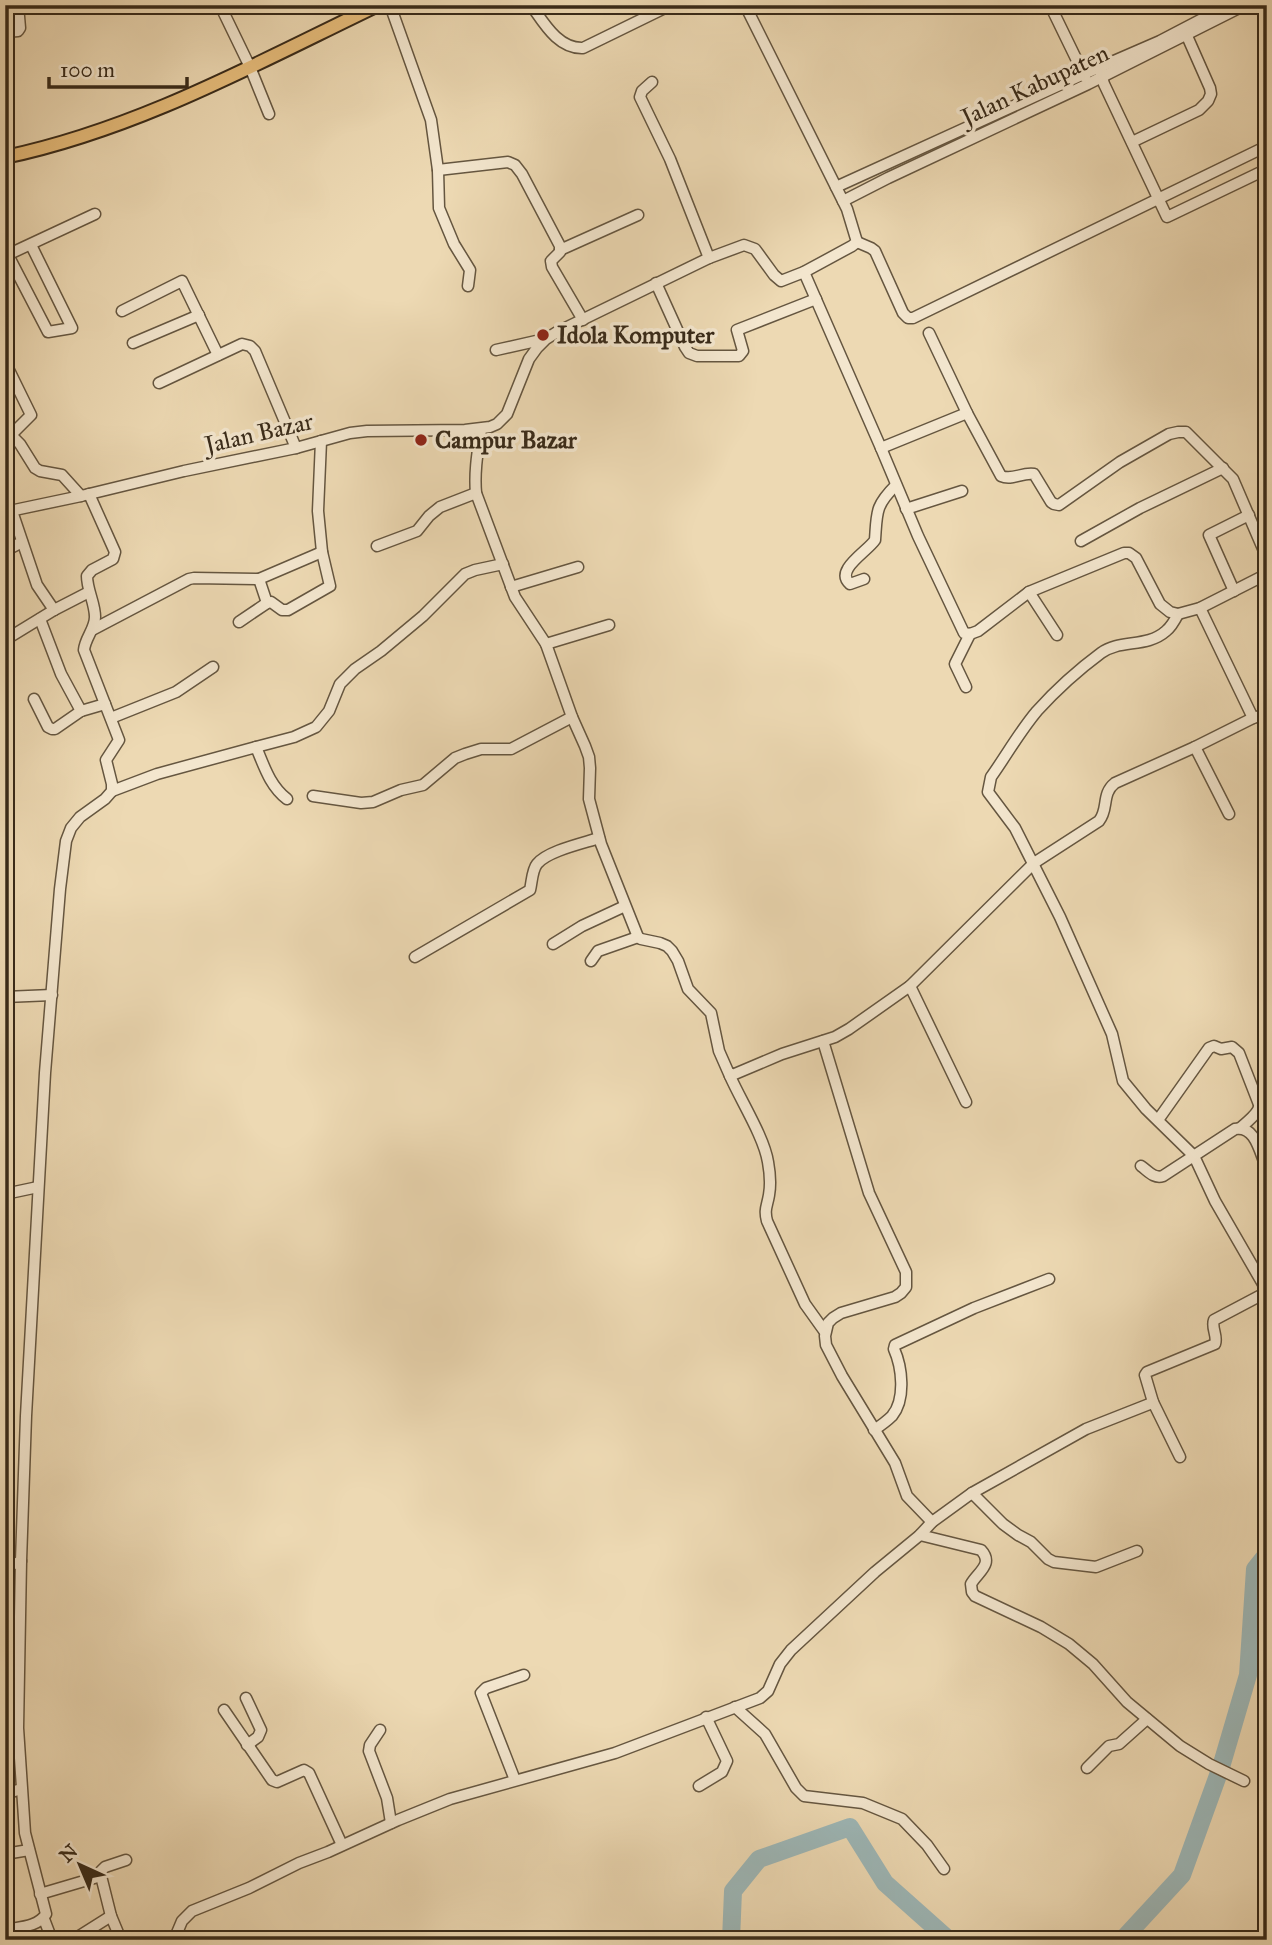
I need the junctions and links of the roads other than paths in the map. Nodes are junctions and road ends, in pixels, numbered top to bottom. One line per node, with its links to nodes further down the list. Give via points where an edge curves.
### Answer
1 (18, 5): 11 (street, via 20,27)
2 (220, 5): 13 (street)
3 (378, 5): 13 (main road)
4 (390, 5): 22 (street, via 431,121)
5 (531, 5): 6 (street, via 559,41 575,48)
6 (671, 5)
7 (745, 5): 24 (street)
8 (1050, 5): 15 (street)
9 (1229, 5): 14 (street, Jalan Kabupaten)
10 (1245, 5): 12 (street, Jalan Kabupaten)
11 (5, 32)
12 (1187, 36): 14 (street, Jalan Kabupaten); 19 (street, via 1210,88 1208,101 1199,110)
13 (250, 67): 18 (street); 21 (main road, via 118,125)
14 (1100, 72): 15 (street, Jalan Kabupaten); 17 (street, Jalan Kabupaten); 19 (street)
15 (1084, 74): 17 (street); 24 (street, Jalan Kabupaten)
16 (652, 82): 33 (street, via 640,97)
17 (1088, 84): 26 (street, Jalan Kabupaten)
18 (269, 114)
19 (1132, 142): 25 (street)
20 (1262, 149): 23 (street); 25 (street)
21 (5, 157)
22 (438, 170): 31 (street, via 514,165); 36 (street, via 439,208 456,250 470,270)
23 (1266, 172): 25 (street, via 1167,217)
24 (836, 187): 26 (street)
25 (1159, 199): 29 (street, via 913,318 903,313 877,255)
26 (842, 201): 29 (street)
27 (95, 214): 30 (street)
28 (638, 215): 31 (street)
29 (858, 242): 34 (street)
30 (30, 244): 32 (street); 32 (street, via 72,328 48,332)
31 (561, 250): 40 (street, via 551,261 552,267)
32 (6, 256)
33 (709, 258): 34 (street, via 750,246 778,280); 35 (street)
34 (804, 272): 37 (street)
35 (656, 283): 37 (street, via 685,347 697,356 741,355 737,330); 40 (street)
36 (468, 286)
37 (816, 299): 53 (street)
38 (122, 311): 39 (street, via 182,281)
39 (199, 315): 43 (street); 45 (street)
40 (583, 320): 42 (street)
41 (929, 333): 48 (street)
42 (546, 339): 44 (street); 49 (street, via 529,359 503,420)
43 (133, 343)
44 (496, 350)
45 (218, 355): 47 (street); 52 (street, via 242,344 255,351)
46 (6, 363): 50 (street, via 31,413)
47 (159, 383)
48 (967, 412): 53 (street); 54 (street, via 1001,476 1034,474 1056,505 1120,462 1178,432 1189,435)
49 (481, 429): 51 (street, Jalan Bazar, via 367,431); 57 (street)
50 (8, 435): 58 (street, via 36,468 62,475)
51 (321, 442): 52 (street, Jalan Bazar); 66 (street, via 318,511)
52 (296, 448): 58 (street, Jalan Bazar)
53 (881, 448): 55 (street)
54 (1223, 468): 61 (street, via 1239,489); 62 (street)
55 (896, 485): 59 (street); 72 (street, via 879,504 875,540 847,567 847,583)
56 (962, 491): 59 (street)
57 (476, 492): 64 (street, via 440,507 417,531); 68 (street)
58 (85, 495): 60 (street, Jalan Bazar); 75 (street, via 115,552 113,559 88,573)
59 (906, 509): 85 (street, via 964,633)
60 (9, 511): 63 (street)
61 (1249, 515): 67 (street); 74 (street, via 1209,535)
62 (1081, 541)
63 (22, 542): 65 (street); 79 (street, via 37,585)
64 (377, 546)
65 (5, 551)
66 (322, 552): 71 (street); 77 (street, via 328,589 285,610)
67 (1267, 558)
68 (503, 564): 73 (street); 98 (street, via 465,574 415,623 355,669 340,684 329,711 316,727)
69 (578, 567): 73 (street)
70 (1267, 574): 74 (street)
71 (259, 579): 77 (street); 84 (street, via 189,579)
72 (864, 579)
73 (511, 587): 88 (street)
74 (1234, 591): 78 (street)
75 (89, 592): 79 (street); 84 (street, via 95,616)
76 (1029, 592): 80 (street, via 1129,553 1160,604); 85 (street); 86 (street)
77 (267, 603): 82 (street)
78 (1200, 608): 80 (street); 94 (street)
79 (54, 610): 81 (street)
80 (1178, 614): 105 (street, via 1156,638 1106,649 1073,676 1037,712 991,777 988,792 1016,828)
81 (40, 620): 87 (street); 93 (street)
82 (239, 622)
83 (609, 625): 88 (street)
84 (92, 630): 92 (street, via 84,650)
85 (970, 634): 90 (street, via 956,664)
86 (1056, 635)
87 (5, 640)
88 (546, 644): 96 (street)
89 (213, 667): 95 (street, via 176,692)
90 (966, 687)
91 (34, 699): 93 (street, via 52,729)
92 (106, 704): 93 (street); 95 (street)
93 (81, 711)
94 (1261, 716): 97 (street); 99 (street)
95 (111, 718): 100 (street, via 119,740 106,760)
96 (572, 718): 101 (street, via 510,749 481,749 455,758 423,785 373,802); 104 (street, via 589,757 589,799)
97 (1267, 729)
98 (256, 747): 100 (street); 102 (street, via 269,779)
99 (1195, 747): 103 (street); 105 (street, via 1110,786 1104,816)
100 (112, 791): 112 (street, via 68,834)
101 (313, 796)
102 (287, 799)
103 (1229, 814)
104 (599, 838): 106 (street); 109 (street, via 538,862 530,890)
105 (1034, 863): 111 (street); 119 (street, via 1112,1034 1123,1082)
106 (625, 906): 107 (street); 108 (street)
107 (638, 937): 110 (street, via 598,951); 115 (street, via 672,951 688,989 711,1013)
108 (553, 944)
109 (415, 957)
110 (591, 961)
111 (911, 986): 114 (street, via 849,1029); 117 (street)
112 (52, 995): 113 (street); 125 (street)
113 (5, 997)
114 (823, 1041): 115 (street); 129 (street, via 869,1192 907,1279 901,1293 841,1313 828,1323)
115 (730, 1076): 129 (street, via 768,1158 767,1222 805,1304)
116 (1267, 1086): 118 (street)
117 (967, 1102)
118 (1260, 1107): 119 (street, via 1239,1053 1231,1047 1214,1046); 120 (street)
119 (1158, 1120): 122 (street)
120 (1240, 1128): 121 (street); 122 (street)
121 (1262, 1144): 124 (street)
122 (1194, 1156): 123 (street, via 1158,1178); 128 (street)
123 (1142, 1166)
124 (1267, 1169)
125 (38, 1188): 126 (street); 137 (street)
126 (5, 1194)
127 (1049, 1279): 131 (street, via 895,1345 901,1388 898,1405)
128 (1267, 1292): 130 (street, via 1214,1320 1215,1344 1147,1372)
129 (825, 1332): 131 (street, via 832,1356)
130 (1153, 1402): 132 (street); 133 (street, via 1086,1429)
131 (874, 1430): 134 (street, via 895,1463 907,1496)
132 (1180, 1457)
133 (971, 1493): 134 (street); 136 (street, via 1054,1562 1096,1567)
134 (932, 1522): 135 (street)
135 (920, 1535): 141 (street, via 791,1650 764,1695); 144 (street, via 981,1550 986,1562 971,1584 975,1596 1069,1644)
136 (1137, 1551)
137 (21, 1561): 138 (street); 151 (street)
138 (5, 1568)
139 (524, 1675): 149 (street, via 481,1693)
140 (246, 1698): 146 (street, via 261,1730)
141 (735, 1707): 143 (street); 158 (street, via 768,1737 804,1796 863,1803 902,1819)
142 (224, 1710): 146 (street)
143 (706, 1717): 149 (street, via 615,1753); 150 (street, via 727,1760 722,1772)
144 (1147, 1718): 147 (street); 148 (street, via 1180,1746)
145 (380, 1730): 153 (street, via 369,1751)
146 (247, 1745): 154 (street, via 273,1781 308,1771)
147 (1087, 1768)
148 (1239, 1778)
149 (515, 1780): 153 (street)
150 (699, 1786)
151 (21, 1790): 152 (street); 155 (street)
152 (5, 1794)
153 (391, 1823): 154 (street)
154 (342, 1845): 167 (street, via 192,1912 182,1921)
155 (29, 1850): 156 (street); 160 (street)
156 (5, 1854)
157 (127, 1860): 159 (street, via 102,1869)
158 (944, 1869)
159 (101, 1876): 160 (street); 161 (street)
160 (40, 1894): 162 (street)
161 (111, 1916): 165 (street); 166 (street)
162 (44, 1919): 163 (street); 164 (street)
163 (5, 1930)
164 (52, 1940)
165 (73, 1940)
166 (121, 1940)
167 (174, 1940)

